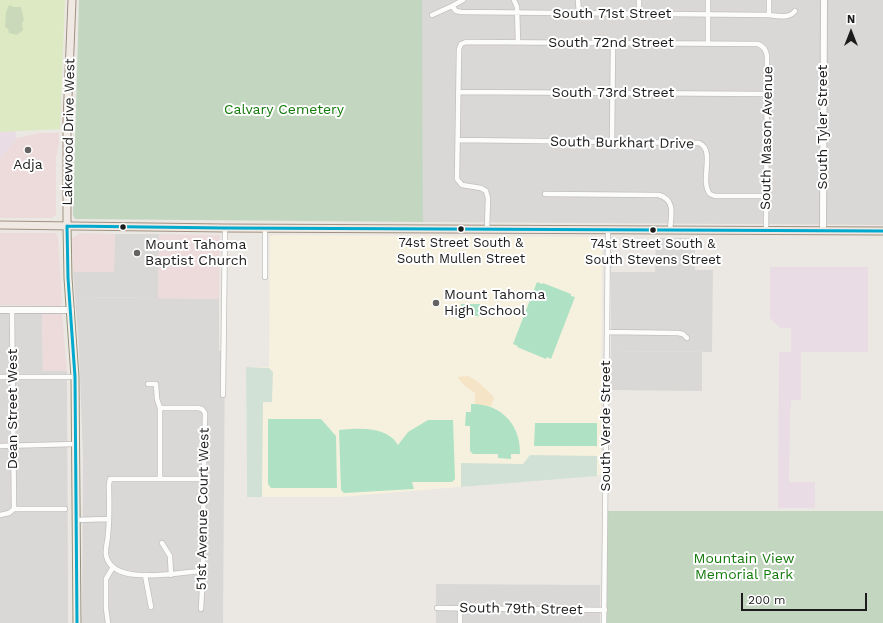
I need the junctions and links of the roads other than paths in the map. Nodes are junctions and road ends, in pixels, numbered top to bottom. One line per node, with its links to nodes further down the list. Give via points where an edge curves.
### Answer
1 (72, 0): 29 (main road, Lakewood Drive West, via 67,135)
2 (463, 0): 9 (street)
3 (514, 0): 11 (street)
4 (578, 0): 12 (street)
5 (639, 0): 13 (street)
6 (708, 0): 15 (street)
7 (769, 0): 16 (street)
8 (824, 0): 36 (street, South Tyler Street)
9 (452, 6): 11 (street, South 71st Street, via 461,12); 14 (street)
10 (795, 11): 16 (street, South 71st Street, via 786,17)
11 (517, 14): 12 (street, South 71st Street); 17 (street)
12 (579, 14): 13 (street, South 71st Street)
13 (639, 14): 15 (street, South 71st Street)
14 (432, 15)
15 (708, 15): 16 (street, South 71st Street); 18 (street)
16 (769, 15)
17 (518, 42): 19 (street, South 72nd Street); 21 (street, South 72nd Street, via 463,42 459,49)
18 (708, 43): 19 (street, South 72nd Street); 20 (street, South 72nd Street)
19 (613, 44): 22 (street)
20 (762, 46): 23 (street, South Mason Avenue, via 768,56)
21 (458, 92): 22 (street, South 73rd Street); 24 (street)
22 (612, 93): 23 (street, South 73rd Street); 25 (street)
23 (767, 94): 27 (street, South Mason Avenue)
24 (458, 140): 25 (street, South Burkhart Drive); 32 (street, via 458,179 462,185 486,191)
25 (612, 143): 27 (street, South Burkhart Drive, via 699,143 707,151 706,186 710,194)
26 (545, 194): 34 (street, via 655,195 667,199 671,207)
27 (766, 196): 35 (street, South Mason Avenue)
28 (0, 225): 29 (main road)
29 (67, 226): 30 (main road); 41 (main road, Lakewood Drive West)
30 (225, 228): 31 (main road); 48 (street)
31 (265, 228): 32 (main road); 38 (street)
32 (487, 229): 33 (main road)
33 (608, 229): 34 (main road); 42 (street, South Verde Street)
34 (670, 230): 35 (main road)
35 (766, 231): 36 (main road)
36 (822, 231): 37 (main road)
37 (883, 231)
38 (265, 277)
39 (0, 310): 40 (street)
40 (12, 310): 41 (street); 45 (street, Dean Street West)
41 (70, 310): 46 (main road, Lakewood Drive West)
42 (607, 332): 43 (street, via 678,333); 69 (street, South Verde Street)
43 (687, 338)
44 (0, 377): 45 (street)
45 (13, 377): 46 (street); 51 (street, Dean Street West)
46 (75, 377): 50 (main road, Lakewood Drive West)
47 (148, 384): 49 (street, via 156,384)
48 (223, 395)
49 (160, 408): 53 (street); 54 (street, 51st Avenue Court West, via 194,407 204,410)
50 (76, 444): 51 (street); 59 (main road, Lakewood Drive West)
51 (13, 445): 52 (street); 55 (street, Dean Street West)
52 (0, 446)
53 (160, 478): 54 (street); 58 (street, via 110,480)
54 (204, 479): 62 (street, 51st Avenue Court West, via 201,544)
55 (14, 509): 56 (street); 57 (street)
56 (66, 509)
57 (0, 515)
58 (109, 519): 59 (street); 61 (street, via 106,554)
59 (76, 520): 70 (main road, Lakewood Drive West)
60 (162, 543): 64 (street, via 170,556)
61 (113, 567): 63 (street, via 122,572); 71 (street, via 106,579)
62 (203, 571): 64 (street); 68 (street, 51st Avenue Court West)
63 (145, 575): 64 (street); 65 (street)
64 (171, 575)
65 (151, 607)
66 (437, 608): 67 (street, South 79th Street)
67 (460, 608): 69 (street, South 79th Street); 72 (street)
68 (201, 609)
69 (605, 610): 73 (street, South Verde Street)
70 (77, 623)
71 (108, 623)
72 (460, 623)
73 (604, 623)

